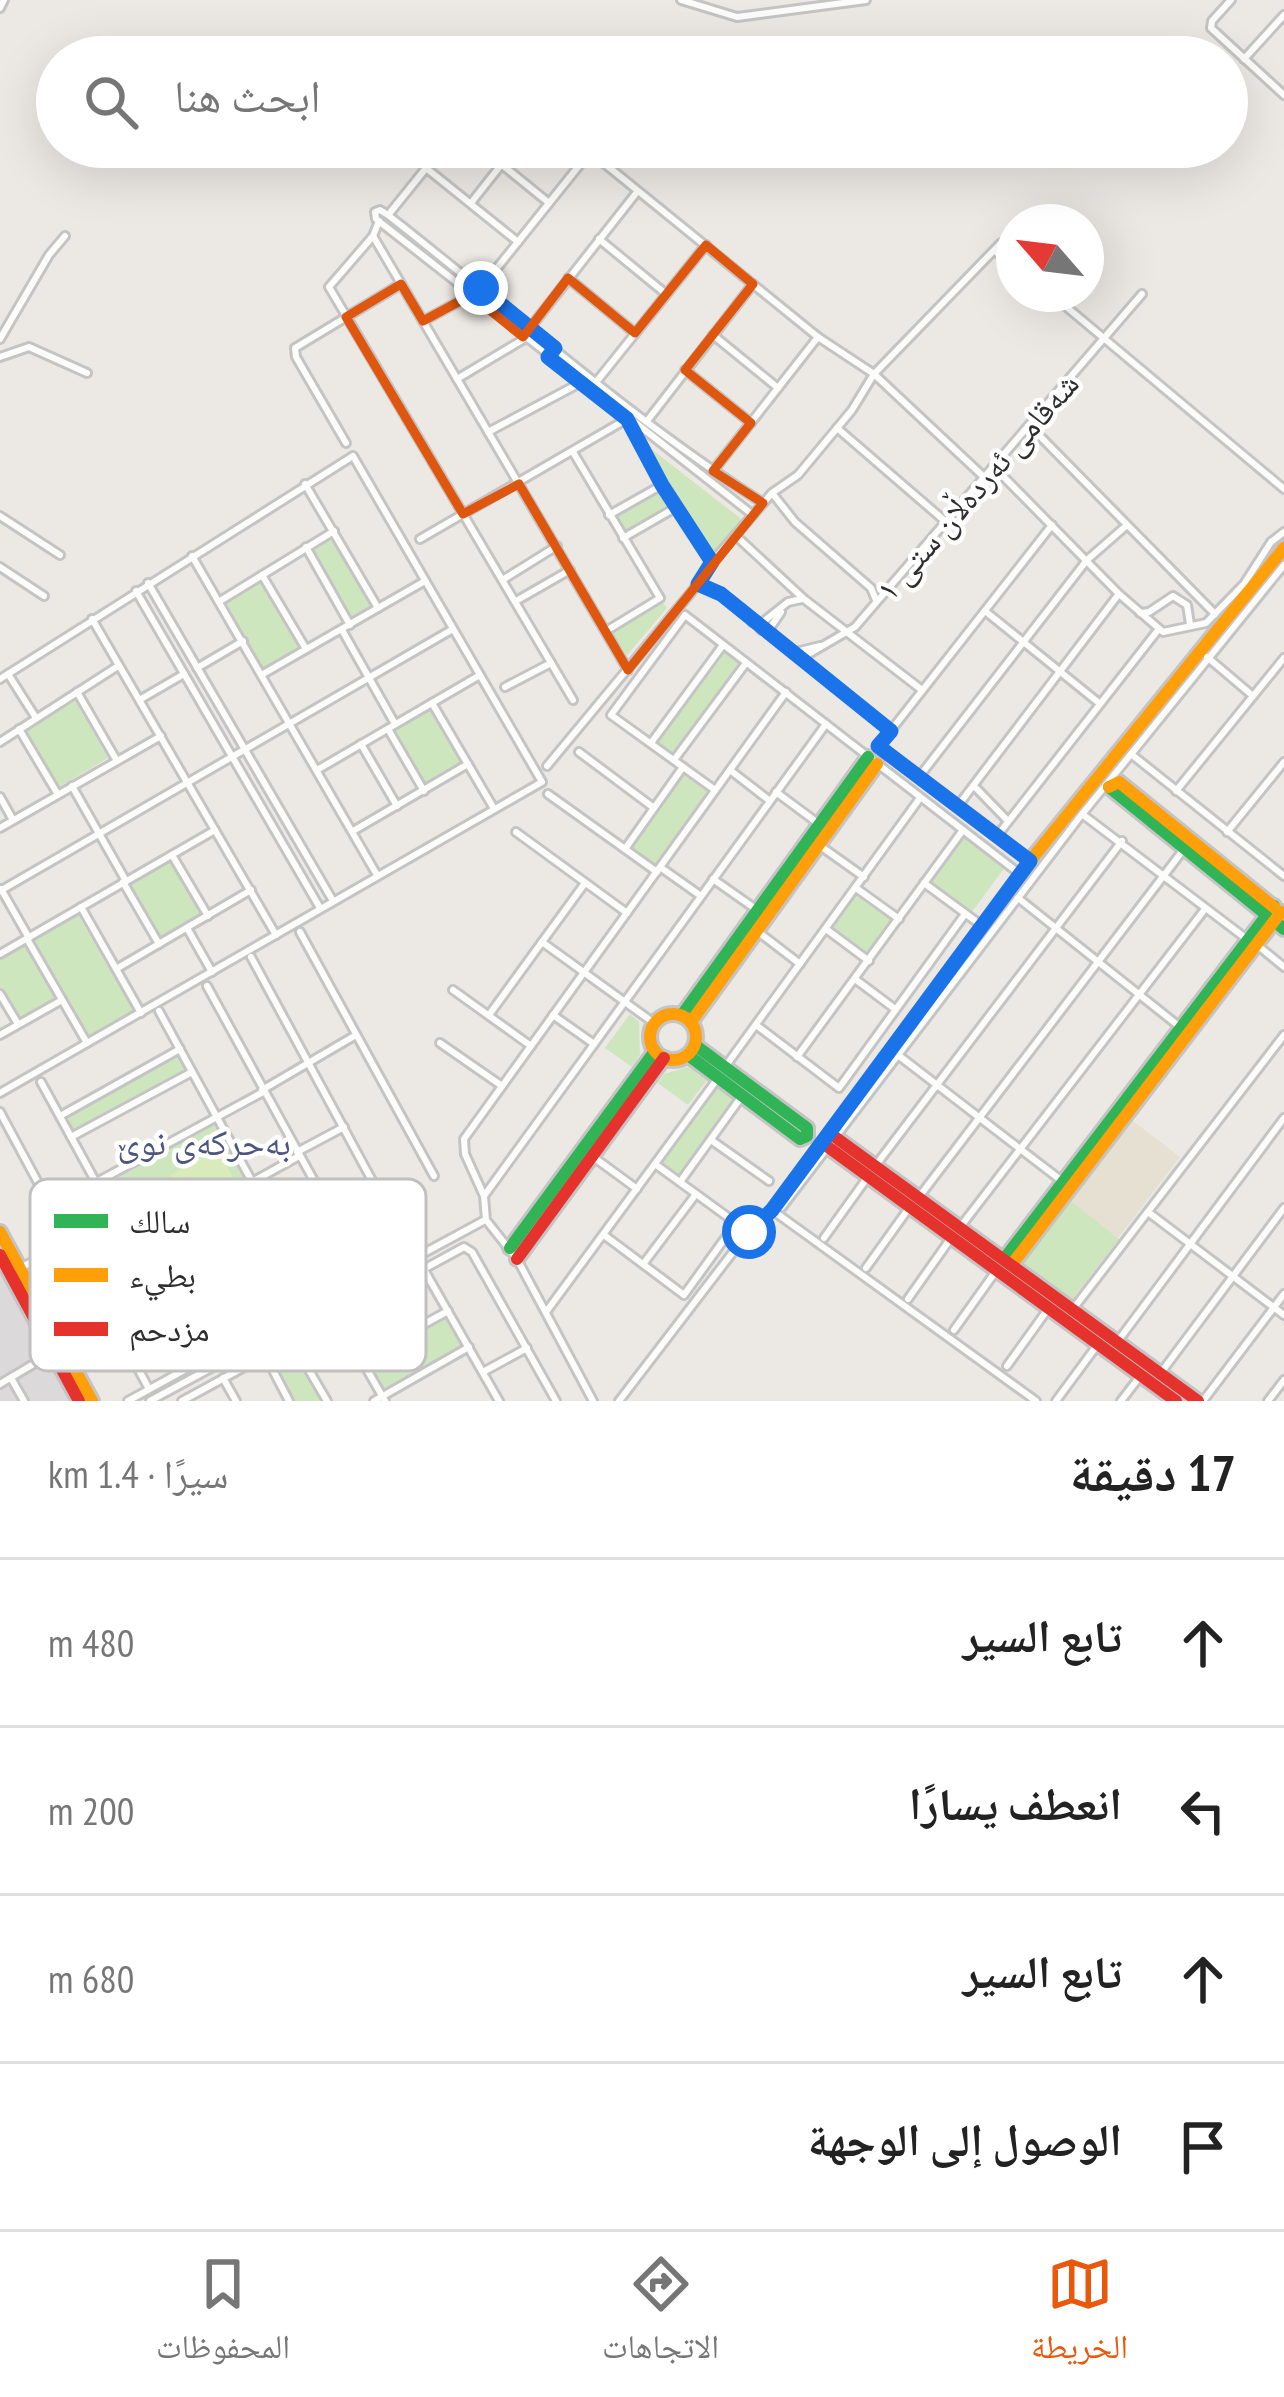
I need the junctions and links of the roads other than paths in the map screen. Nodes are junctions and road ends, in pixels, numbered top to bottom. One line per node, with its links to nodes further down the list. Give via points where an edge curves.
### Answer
1 (681, 0): 2 (street, via 737,17)
2 (866, 0)
3 (1231, 0): 7 (street, via 1211,26)
4 (1284, 15): 5 (street)
5 (1276, 24): 6 (street); 8 (street)
6 (1284, 31)
7 (1221, 36)
8 (1248, 54)
9 (1248, 62): 10 (street)
10 (1284, 95)
11 (426, 168): 17 (street); 19 (street)
12 (499, 168): 17 (street)
13 (505, 168): 18 (street)
14 (574, 168): 18 (street)
15 (610, 168): 16 (street)
16 (638, 192): 23 (street); 25 (street)
17 (471, 202): 24 (street)
18 (549, 203): 24 (street)
19 (388, 215): 20 (street, via 376,211); 30 (street)
20 (379, 221): 22 (street); 33 (street)
21 (65, 236): 42 (street)
22 (373, 236): 28 (street); 35 (street, via 329,287)
23 (599, 239): 27 (street); 31 (street)
24 (518, 242): 30 (street)
25 (706, 245): 29 (street); 31 (street)
26 (995, 251): 49 (street)
27 (568, 278): 37 (street); 38 (street)
28 (401, 284): 35 (street); 36 (street)
29 (753, 284): 39 (street); 41 (street)
30 (481, 288): 37 (street)
31 (666, 294): 38 (street)
32 (1142, 294): 40 (street, شەقامی ئەردەڵان ستی ١)
33 (470, 295): 36 (street); 43 (street)
34 (1074, 312): 40 (street)
35 (346, 316): 60 (street, via 294,353); 72 (street)
36 (423, 321): 50 (street)
37 (530, 328): 44 (street)
38 (635, 333): 51 (street)
39 (713, 335): 47 (street); 53 (street)
40 (1105, 336): 57 (street, شەقامی ئەردەڵان ستی ١); 68 (street)
41 (818, 337): 49 (street); 53 (street)
42 (0, 339)
43 (524, 339): 46 (street); 50 (street)
44 (555, 348): 46 (street); 51 (street)
45 (0, 357): 48 (street, via 29,347)
46 (548, 357): 52 (street)
47 (685, 370): 55 (street); 56 (street)
48 (87, 373)
49 (874, 374): 58 (street); 64 (street)
50 (457, 379): 59 (street)
51 (597, 381): 55 (street)
52 (580, 382): 54 (street); 59 (street)
53 (778, 388): 56 (street)
54 (627, 419): 61 (street); 67 (street); 74 (street)
55 (647, 421): 63 (street)
56 (751, 423): 63 (street)
57 (1030, 426): 62 (street, شەقامی ئەردەڵان ستی ١); 78 (street)
58 (837, 428): 69 (street); 76 (street)
59 (488, 432): 66 (street)
60 (346, 443)
61 (573, 452): 66 (street); 73 (street)
62 (995, 468): 64 (street, شەقامی ئەردەڵان ستی ١); 77 (street)
63 (713, 471): 70 (street)
64 (986, 478): 76 (street, شەقامی ئەردەڵان ستی ١)
65 (305, 484): 79 (street); 88 (street); 97 (street, via 352,455)
66 (519, 484): 72 (street); 84 (street)
67 (662, 485): 71 (street); 73 (street)
68 (1284, 490)
69 (772, 493): 70 (street); 108 (street, via 875,592)
70 (763, 503): 74 (street)
71 (675, 508): 82 (street); 90 (street)
72 (463, 514): 83 (street); 96 (street)
73 (610, 515): 82 (street)
74 (752, 515): 81 (street)
75 (0, 516): 87 (street)
76 (946, 522): 108 (street, شەقامی ئەردەڵان ستی ١)
77 (1052, 525): 89 (street); 112 (street)
78 (1127, 526): 89 (street); 95 (street)
79 (334, 530): 85 (street); 110 (street)
80 (1284, 532): 114 (street)
81 (735, 535): 90 (street); 105 (street)
82 (623, 538): 122 (street, via 660,598)
83 (420, 539)
84 (557, 546): 93 (street); 96 (street)
85 (306, 548): 94 (street); 117 (street)
86 (1284, 548): 211 (street)
87 (60, 555)
88 (192, 555): 98 (street); 106 (street)
89 (1088, 560): 102 (street); 125 (street)
90 (712, 562): 99 (street)
91 (1284, 565): 130 (street)
92 (0, 567): 103 (street)
93 (570, 570): 107 (street); 122 (street)
94 (262, 575): 106 (street); 128 (street)
95 (1177, 575): 100 (street); 104 (street)
96 (502, 579): 107 (street)
97 (425, 580): 110 (street); 119 (street)
98 (148, 583): 101 (street); 136 (street)
99 (698, 584): 116 (street); 137 (street)
100 (1190, 588): 109 (street); 114 (street)
101 (136, 591): 115 (street); 140 (street)
102 (1119, 594): 113 (street); 138 (street)
103 (44, 596)
104 (1166, 598): 109 (street); 113 (street)
105 (804, 599): 111 (street); 123 (street)
106 (220, 601): 124 (street)
107 (516, 601): 133 (street)
108 (876, 602): 123 (street, شەقامی ئەردەڵان ستی ١)
109 (1187, 605): 118 (street)
110 (378, 608): 117 (street)
111 (783, 609): 116 (street, via 763,622); 120 (street)
112 (985, 611): 125 (street); 146 (street)
113 (1140, 613): 121 (street)
114 (1215, 614): 118 (street)
115 (92, 619): 135 (street); 139 (street)
116 (749, 620): 120 (street)
117 (346, 627): 128 (street); 143 (street)
118 (1192, 627): 121 (street)
119 (453, 629): 142 (street); 143 (street)
120 (761, 630): 129 (street)
121 (1158, 630): 153 (street)
122 (606, 631): 137 (street)
123 (847, 633): 127 (street); 146 (street)
124 (243, 641): 136 (street); 141 (street)
125 (1024, 642): 138 (street); 177 (street)
126 (723, 644): 134 (street); 162 (street); 162 (street, via 685,615 611,715)
127 (823, 645): 129 (street); 132 (street)
128 (307, 650): 141 (street)
129 (791, 653): 132 (street)
130 (1207, 658): 149 (street); 166 (street)
131 (1284, 658): 149 (street)
132 (800, 659): 159 (street)
133 (551, 663): 145 (street); 151 (street)
134 (746, 663): 148 (street); 169 (street)
135 (119, 665): 147 (street); 150 (street)
136 (197, 668): 164 (street)
137 (628, 670): 173 (street)
138 (1062, 672): 153 (street); 179 (street)
139 (8, 674): 144 (street); 154 (street)
140 (184, 674): 150 (street); 168 (street)
141 (262, 674): 155 (street)
142 (480, 675): 152 (street); 191 (street, via 542,782)
143 (370, 678): 155 (street); 157 (street)
144 (0, 679)
145 (505, 687)
146 (922, 690): 159 (street)
147 (76, 692): 154 (street); 170 (street)
148 (786, 692): 156 (street); 176 (street)
149 (1253, 696): 182 (street)
150 (140, 700): 160 (street)
151 (574, 700)
152 (432, 703): 157 (street); 172 (street)
153 (1100, 704): 196 (street)
154 (36, 718): 158 (street)
155 (291, 723): 164 (street); 175 (street)
156 (826, 724): 167 (street); 184 (street)
157 (392, 727): 163 (street); 183 (street)
158 (20, 729): 161 (street); 185 (street)
159 (891, 731): 167 (street)
160 (160, 736): 170 (street); 178 (street)
161 (0, 742)
162 (650, 743): 169 (street)
163 (361, 744): 175 (street); 190 (street)
164 (245, 750): 168 (street); 227 (street)
165 (579, 752): 193 (street)
166 (1131, 754): 182 (street); 194 (street)
167 (874, 756): 177 (street); 187 (street); 197 (street); 207 (street)
168 (233, 757): 178 (street); 229 (street)
169 (674, 760): 174 (street)
170 (117, 761): 180 (street)
171 (1284, 762): 203 (street)
172 (468, 764): 183 (street); 191 (street)
173 (547, 766)
174 (683, 767): 181 (street); 193 (street)
175 (317, 770): 201 (street)
176 (730, 770): 181 (street); 189 (street)
177 (919, 777): 192 (street)
178 (188, 783): 199 (street); 204 (street)
179 (975, 784): 192 (street); 196 (street)
180 (72, 787): 185 (street); 204 (street)
181 (715, 790): 212 (street)
182 (1176, 790): 203 (street)
183 (424, 791): 190 (street)
184 (776, 792): 189 (street); 197 (street)
185 (58, 794): 195 (street)
186 (548, 794): 209 (street)
187 (921, 796): 200 (street); 217 (street)
188 (0, 797): 195 (street)
189 (770, 801): 218 (street)
190 (397, 806): 201 (street)
191 (493, 807): 214 (street)
192 (957, 807): 205 (street)
193 (653, 808): 209 (street)
194 (1082, 814): 206 (street); 226 (street)
195 (14, 820): 198 (street)
196 (1008, 821): 205 (street)
197 (819, 824): 231 (street)
198 (0, 828)
199 (215, 830): 210 (street); 224 (street)
200 (963, 830): 215 (street); 221 (street)
201 (353, 831): 214 (street)
202 (516, 832): 220 (street)
203 (1227, 832): 213 (street)
204 (99, 834): 219 (street); 223 (street)
205 (997, 836): 211 (street)
206 (1122, 841): 216 (street); 239 (street)
207 (819, 845): 217 (street); 241 (street)
208 (1184, 849): 216 (street); 235 (street); 235 (street, via 1111,783)
209 (625, 850): 212 (street)
210 (172, 855): 219 (street); 234 (street)
211 (1030, 861): 215 (street)
212 (658, 870): 225 (street); 232 (street)
213 (1282, 872)
214 (377, 874): 227 (street)
215 (1020, 874): 237 (street)
216 (1165, 875): 230 (street); 251 (street)
217 (864, 877): 222 (street)
218 (713, 879): 225 (street); 231 (street)
219 (125, 882): 228 (street); 247 (street)
220 (585, 883): 232 (street); 245 (street)
221 (924, 884): 233 (street); 236 (street)
222 (856, 888): 236 (street); 240 (street)
223 (0, 890): 244 (street)
224 (251, 890): 234 (street); 243 (street)
225 (701, 896): 263 (street)
226 (1018, 898): 239 (street); 284 (street)
227 (333, 901): 229 (street)
228 (80, 907): 244 (street); 254 (street)
229 (320, 908): 243 (street)
230 (1205, 909): 246 (street); 261 (street)
231 (757, 910): 269 (street)
232 (627, 913): 256 (street)
233 (965, 914): 237 (street); 264 (street)
234 (208, 916): 238 (street)
235 (1277, 916): 246 (street)
236 (899, 919): 250 (street)
237 (981, 926): 327 (street)
238 (187, 928): 247 (street); 255 (street)
239 (1057, 928): 251 (street); 290 (street)
240 (826, 929): 250 (street); 252 (street)
241 (757, 931): 252 (street); 269 (street)
242 (300, 932): 275 (street)
243 (276, 935): 255 (street)
244 (28, 938): 248 (street); 262 (street)
245 (542, 942): 256 (street); 267 (street)
246 (1252, 942): 253 (street); 273 (street); 297 (street)
247 (159, 944): 254 (street)
248 (0, 953)
249 (251, 958): 286 (street)
250 (869, 961): 257 (street)
251 (1099, 962): 261 (street); 299 (street)
252 (800, 964): 272 (street)
253 (1284, 968)
254 (116, 969): 266 (street)
255 (212, 971): 266 (street)
256 (584, 972): 263 (street); 268 (street)
257 (855, 979): 264 (street); 285 (street)
258 (207, 986): 292 (street)
259 (453, 990): 267 (street)
260 (0, 994): 271 (street)
261 (1138, 994): 273 (street); 305 (street)
262 (62, 1000): 271 (street); 277 (street)
263 (624, 1002): 270 (street); 279 (street)
264 (896, 1009): 285 (street, via 839,1088)
265 (159, 1011): 281 (street)
266 (141, 1013): 277 (street)
267 (489, 1015): 280 (street)
268 (553, 1015): 279 (street); 280 (street)
269 (687, 1018): 270 (street, via 669,1014); 282 (street)
270 (654, 1023): 283 (street, via 650,1041)
271 (18, 1024): 274 (street)
272 (756, 1025): 285 (street); 288 (street)
273 (1180, 1027): 297 (street)
274 (0, 1035)
275 (356, 1035): 286 (street); 310 (street)
276 (1284, 1035): 328 (street)
277 (87, 1043): 293 (street)
278 (440, 1043): 291 (street)
279 (594, 1044): 323 (street)
280 (531, 1046): 291 (street)
281 (180, 1049): 287 (street); 296 (street)
282 (691, 1050): 283 (street); 288 (street)
283 (660, 1055): 307 (street); 336 (street)
284 (897, 1055): 290 (street); 304 (street)
285 (797, 1057)
286 (308, 1063): 292 (street); 301 (street)
287 (192, 1072): 298 (street); 302 (street)
288 (721, 1072): 294 (street); 294 (street, via 808,1134 800,1139); 308 (street)
289 (41, 1082): 296 (street)
290 (938, 1085): 299 (street); 309 (street)
291 (502, 1086): 323 (street, via 463,1145)
292 (262, 1091): 298 (street); 306 (street)
293 (0, 1093)
294 (742, 1096): 303 (street)
295 (0, 1112): 311 (street)
296 (60, 1116): 302 (street)
297 (1118, 1116): 319 (street); 339 (street)
298 (217, 1117): 313 (street); 314 (street)
299 (979, 1117): 305 (street); 324 (street)
300 (1284, 1118): 334 (street)
301 (344, 1127): 306 (street); 317 (street)
302 (71, 1137): 312 (street)
303 (711, 1140): 318 (street); 320 (street)
304 (832, 1142): 309 (street); 325 (street)
305 (1020, 1149): 319 (street); 330 (street)
306 (298, 1154): 315 (street); 316 (street)
307 (592, 1156): 321 (street); 336 (street)
308 (655, 1164): 320 (street); 321 (street)
309 (873, 1170): 324 (street); 333 (street)
310 (434, 1176)
311 (36, 1179)
312 (92, 1179)
313 (104, 1179)
314 (250, 1179)
315 (260, 1179)
316 (312, 1179)
317 (373, 1179)
318 (769, 1181)
319 (1061, 1181): 339 (street)
320 (680, 1182): 322 (street)
321 (637, 1190): 332 (street)
322 (696, 1194): 340 (street); 340 (street, via 736,1223 684,1294)
323 (484, 1196): 329 (street)
324 (915, 1201): 330 (street); 343 (street)
325 (782, 1207)
326 (1284, 1208): 345 (street)
327 (772, 1210): 395 (street); 396 (street)
328 (1148, 1212): 334 (street); 351 (street)
329 (486, 1220): 335 (street); 336 (street)
330 (957, 1231): 339 (street); 348 (street)
331 (0, 1232): 342 (street)
332 (604, 1235): 340 (street); 354 (street)
333 (824, 1238)
334 (1190, 1244): 345 (street); 358 (street)
335 (426, 1252)
336 (514, 1254): 354 (street)
337 (0, 1255): 353 (street)
338 (30, 1263): 342 (street)
339 (1005, 1263): 349 (street); 351 (street); 357 (street)
340 (643, 1264)
341 (426, 1266): 360 (street, via 470,1249)
342 (20, 1268): 346 (street)
343 (866, 1268)
344 (426, 1273): 352 (street)
345 (1232, 1275): 350 (street); 373 (street)
346 (30, 1286)
347 (1284, 1294): 350 (street)
348 (908, 1299)
349 (1050, 1306): 358 (street); 361 (street)
350 (1274, 1307): 355 (street); 400 (street)
351 (1073, 1309): 358 (street)
352 (448, 1311): 356 (street); 359 (street)
353 (30, 1312)
354 (546, 1312): 394 (street)
355 (1284, 1315)
356 (426, 1323)
357 (954, 1330)
358 (1108, 1346): 373 (street); 374 (street); 397 (street)
359 (469, 1347): 372 (street); 381 (street)
360 (526, 1348): 372 (street); 393 (street)
361 (1007, 1366)
362 (30, 1367): 375 (street)
363 (62, 1371): 383 (street)
364 (76, 1371): 384 (street)
365 (140, 1371): 379 (street)
366 (185, 1371): 379 (street)
367 (206, 1371): 386 (street)
368 (236, 1371): 376 (street)
369 (274, 1371): 389 (street)
370 (310, 1371): 390 (street)
371 (367, 1371): 381 (street)
372 (483, 1372): 380 (street)
373 (1160, 1374): 400 (street)
374 (1141, 1375): 398 (street); 399 (street)
375 (11, 1378): 378 (street); 382 (street)
376 (223, 1378): 387 (street); 388 (street)
377 (1284, 1380): 401 (street)
378 (0, 1384)
379 (150, 1390): 385 (street)
380 (497, 1398): 392 (street)
381 (384, 1399): 391 (street)
382 (24, 1401)
383 (79, 1401)
384 (92, 1401)
385 (128, 1401)
386 (150, 1401)
387 (182, 1401)
388 (236, 1401)
389 (290, 1401)
390 (327, 1401)
391 (374, 1401)
392 (483, 1401)
393 (556, 1401)
394 (592, 1401)
395 (620, 1401)
396 (1036, 1401)
397 (1057, 1401)
398 (1121, 1401)
399 (1176, 1401)
400 (1201, 1401)
401 (1268, 1401)

